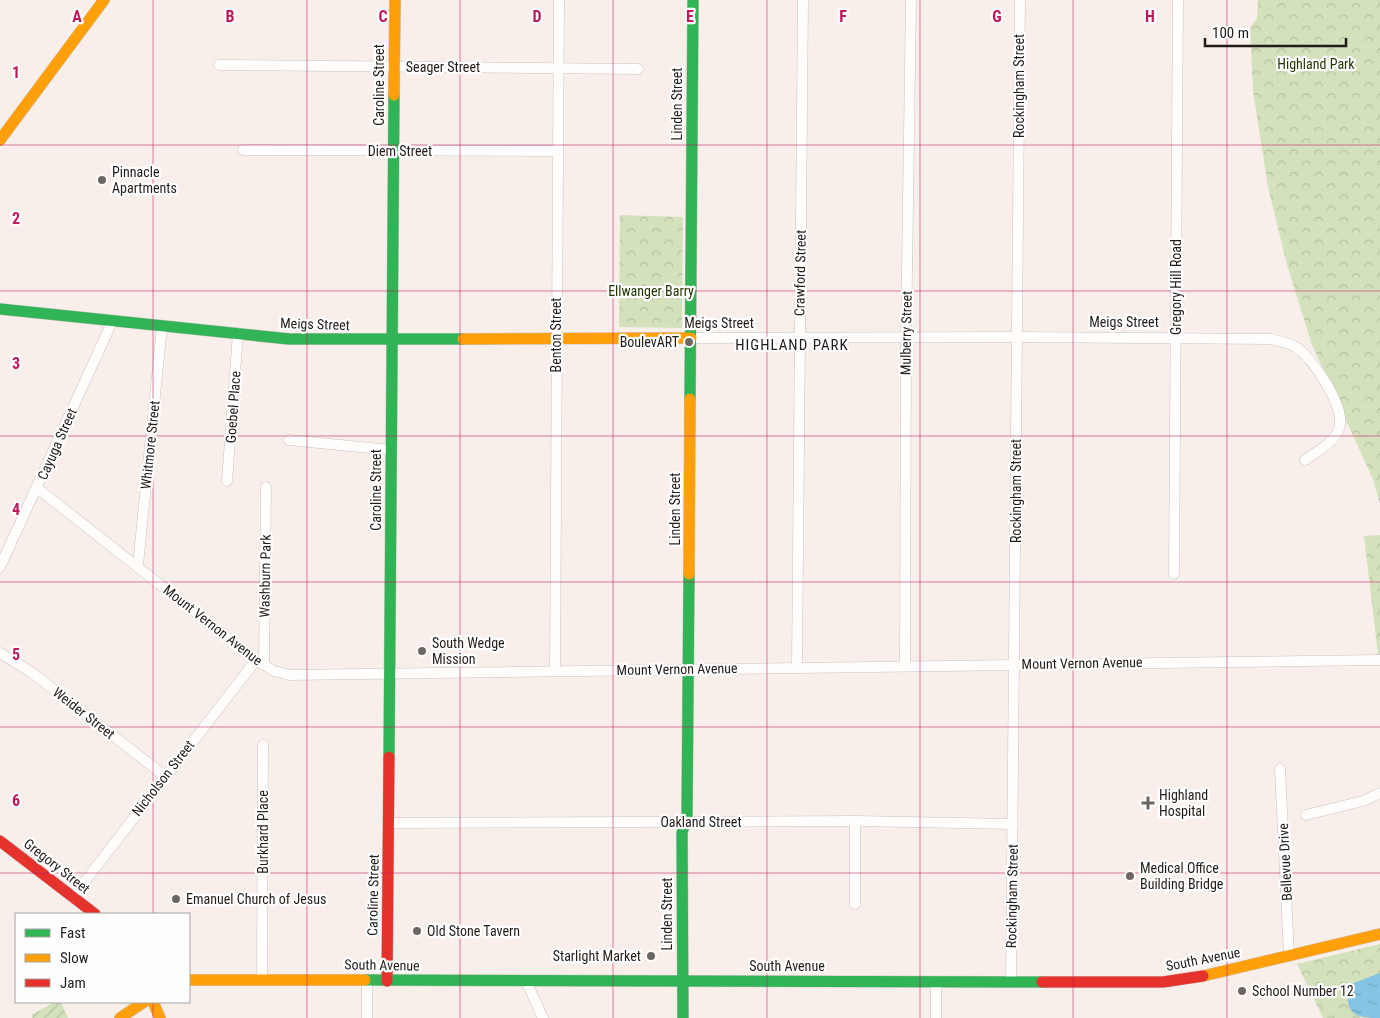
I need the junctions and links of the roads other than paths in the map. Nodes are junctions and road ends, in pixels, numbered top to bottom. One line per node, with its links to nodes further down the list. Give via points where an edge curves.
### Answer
1 (104, 0): 13 (street)
2 (395, 0): 10 (street, Caroline Street)
3 (559, 0): 11 (street, Benton Street)
4 (693, 0): 24 (street, Linden Street)
5 (803, 0): 25 (street, Crawford Street)
6 (911, 0): 26 (street, Mulberry Street)
7 (1020, 0): 22 (street, Rockingham Street)
8 (1178, 0): 23 (street, Gregory Hill Road)
9 (219, 65): 10 (street, Seager Street)
10 (394, 67): 11 (street, Seager Street); 16 (street, Caroline Street)
11 (559, 68): 12 (street, Seager Street); 17 (street, Benton Street)
12 (638, 68)
13 (5, 124): 14 (street)
14 (0, 140)
15 (243, 150): 16 (street, Diem Street)
16 (394, 151): 17 (street, Diem Street); 28 (street, Caroline Street)
17 (558, 151): 27 (street, Benton Street)
18 (0, 309): 19 (street, Meigs Street)
19 (113, 320): 20 (street, Meigs Street); 34 (street, Cayuga Street)
20 (162, 326): 21 (street, Meigs Street); 35 (street, Whitmore Street)
21 (238, 333): 28 (street, Meigs Street, via 289,339); 32 (street, Goebel Place)
22 (1018, 337): 23 (street, Meigs Street); 26 (street, Meigs Street); 41 (street, Rockingham Street)
23 (1176, 337): 31 (street, Meigs Street, via 1271,339 1290,344 1310,358 1330,392 1340,427 1336,436); 37 (street, Gregory Hill Road)
24 (691, 338): 25 (street, Meigs Street); 27 (street, Meigs Street); 44 (street, Linden Street)
25 (799, 338): 26 (street, Meigs Street); 43 (street, Crawford Street)
26 (906, 338): 42 (street, Mulberry Street)
27 (556, 339): 28 (street, Meigs Street); 45 (street, Benton Street)
28 (392, 340): 30 (street, Caroline Street)
29 (289, 440): 30 (street)
30 (392, 450): 46 (street, Caroline Street)
31 (1306, 460)
32 (227, 481)
33 (266, 487): 40 (street, Washburn Park)
34 (37, 488): 35 (street, Mount Vernon Avenue); 36 (street, Cayuga Street)
35 (138, 565): 40 (street, Mount Vernon Avenue)
36 (0, 567)
37 (1174, 574)
38 (0, 653): 49 (street, Weider Street, via 31,672)
39 (1380, 660): 41 (street, Mount Vernon Avenue)
40 (260, 662): 46 (street, Mount Vernon Avenue, via 289,675); 49 (street, Nicholson Street)
41 (1015, 664): 42 (street, Mount Vernon Avenue); 55 (street, Rockingham Street)
42 (905, 666): 43 (street, Mount Vernon Avenue)
43 (797, 667): 44 (street, Mount Vernon Avenue)
44 (688, 669): 45 (street, Mount Vernon Avenue); 54 (street, Linden Street)
45 (555, 671): 46 (street, Mount Vernon Avenue)
46 (390, 674): 53 (street, Caroline Street)
47 (263, 745): 62 (street, Burkhard Place)
48 (1280, 769): 61 (street, Bellevue Drive)
49 (165, 776): 57 (street, Nicholson Street)
50 (1380, 793): 51 (street, Bellevue Drive, via 1363,801)
51 (1306, 815)
52 (855, 821): 54 (street, Oakland Street); 55 (street, Oakland Street); 58 (street)
53 (388, 822): 54 (street, Oakland Street); 65 (street, Caroline Street)
54 (685, 822): 67 (street, Linden Street, via 682,833)
55 (1013, 824): 68 (street, Rockingham Street)
56 (0, 841): 57 (street, Gregory Street)
57 (72, 898): 59 (street, Gregory Street)
58 (854, 904)
59 (94, 913)
60 (1380, 934): 61 (street, South Avenue)
61 (1289, 956): 68 (street, South Avenue, via 1179,981)
62 (262, 979): 63 (street, South Avenue); 64 (street, South Avenue)
63 (190, 980)
64 (367, 980): 65 (street, South Avenue); 74 (street)
65 (387, 981): 66 (street, South Avenue)
66 (526, 981): 67 (street, South Avenue); 75 (street)
67 (681, 981): 69 (street, South Avenue); 76 (street, Linden Street)
68 (1012, 982): 69 (street, South Avenue)
69 (936, 983): 77 (street)
70 (142, 1003): 72 (street)
71 (153, 1003): 73 (street)
72 (120, 1018)
73 (160, 1018)
74 (367, 1018)
75 (543, 1018)
76 (683, 1018)
77 (936, 1018)

